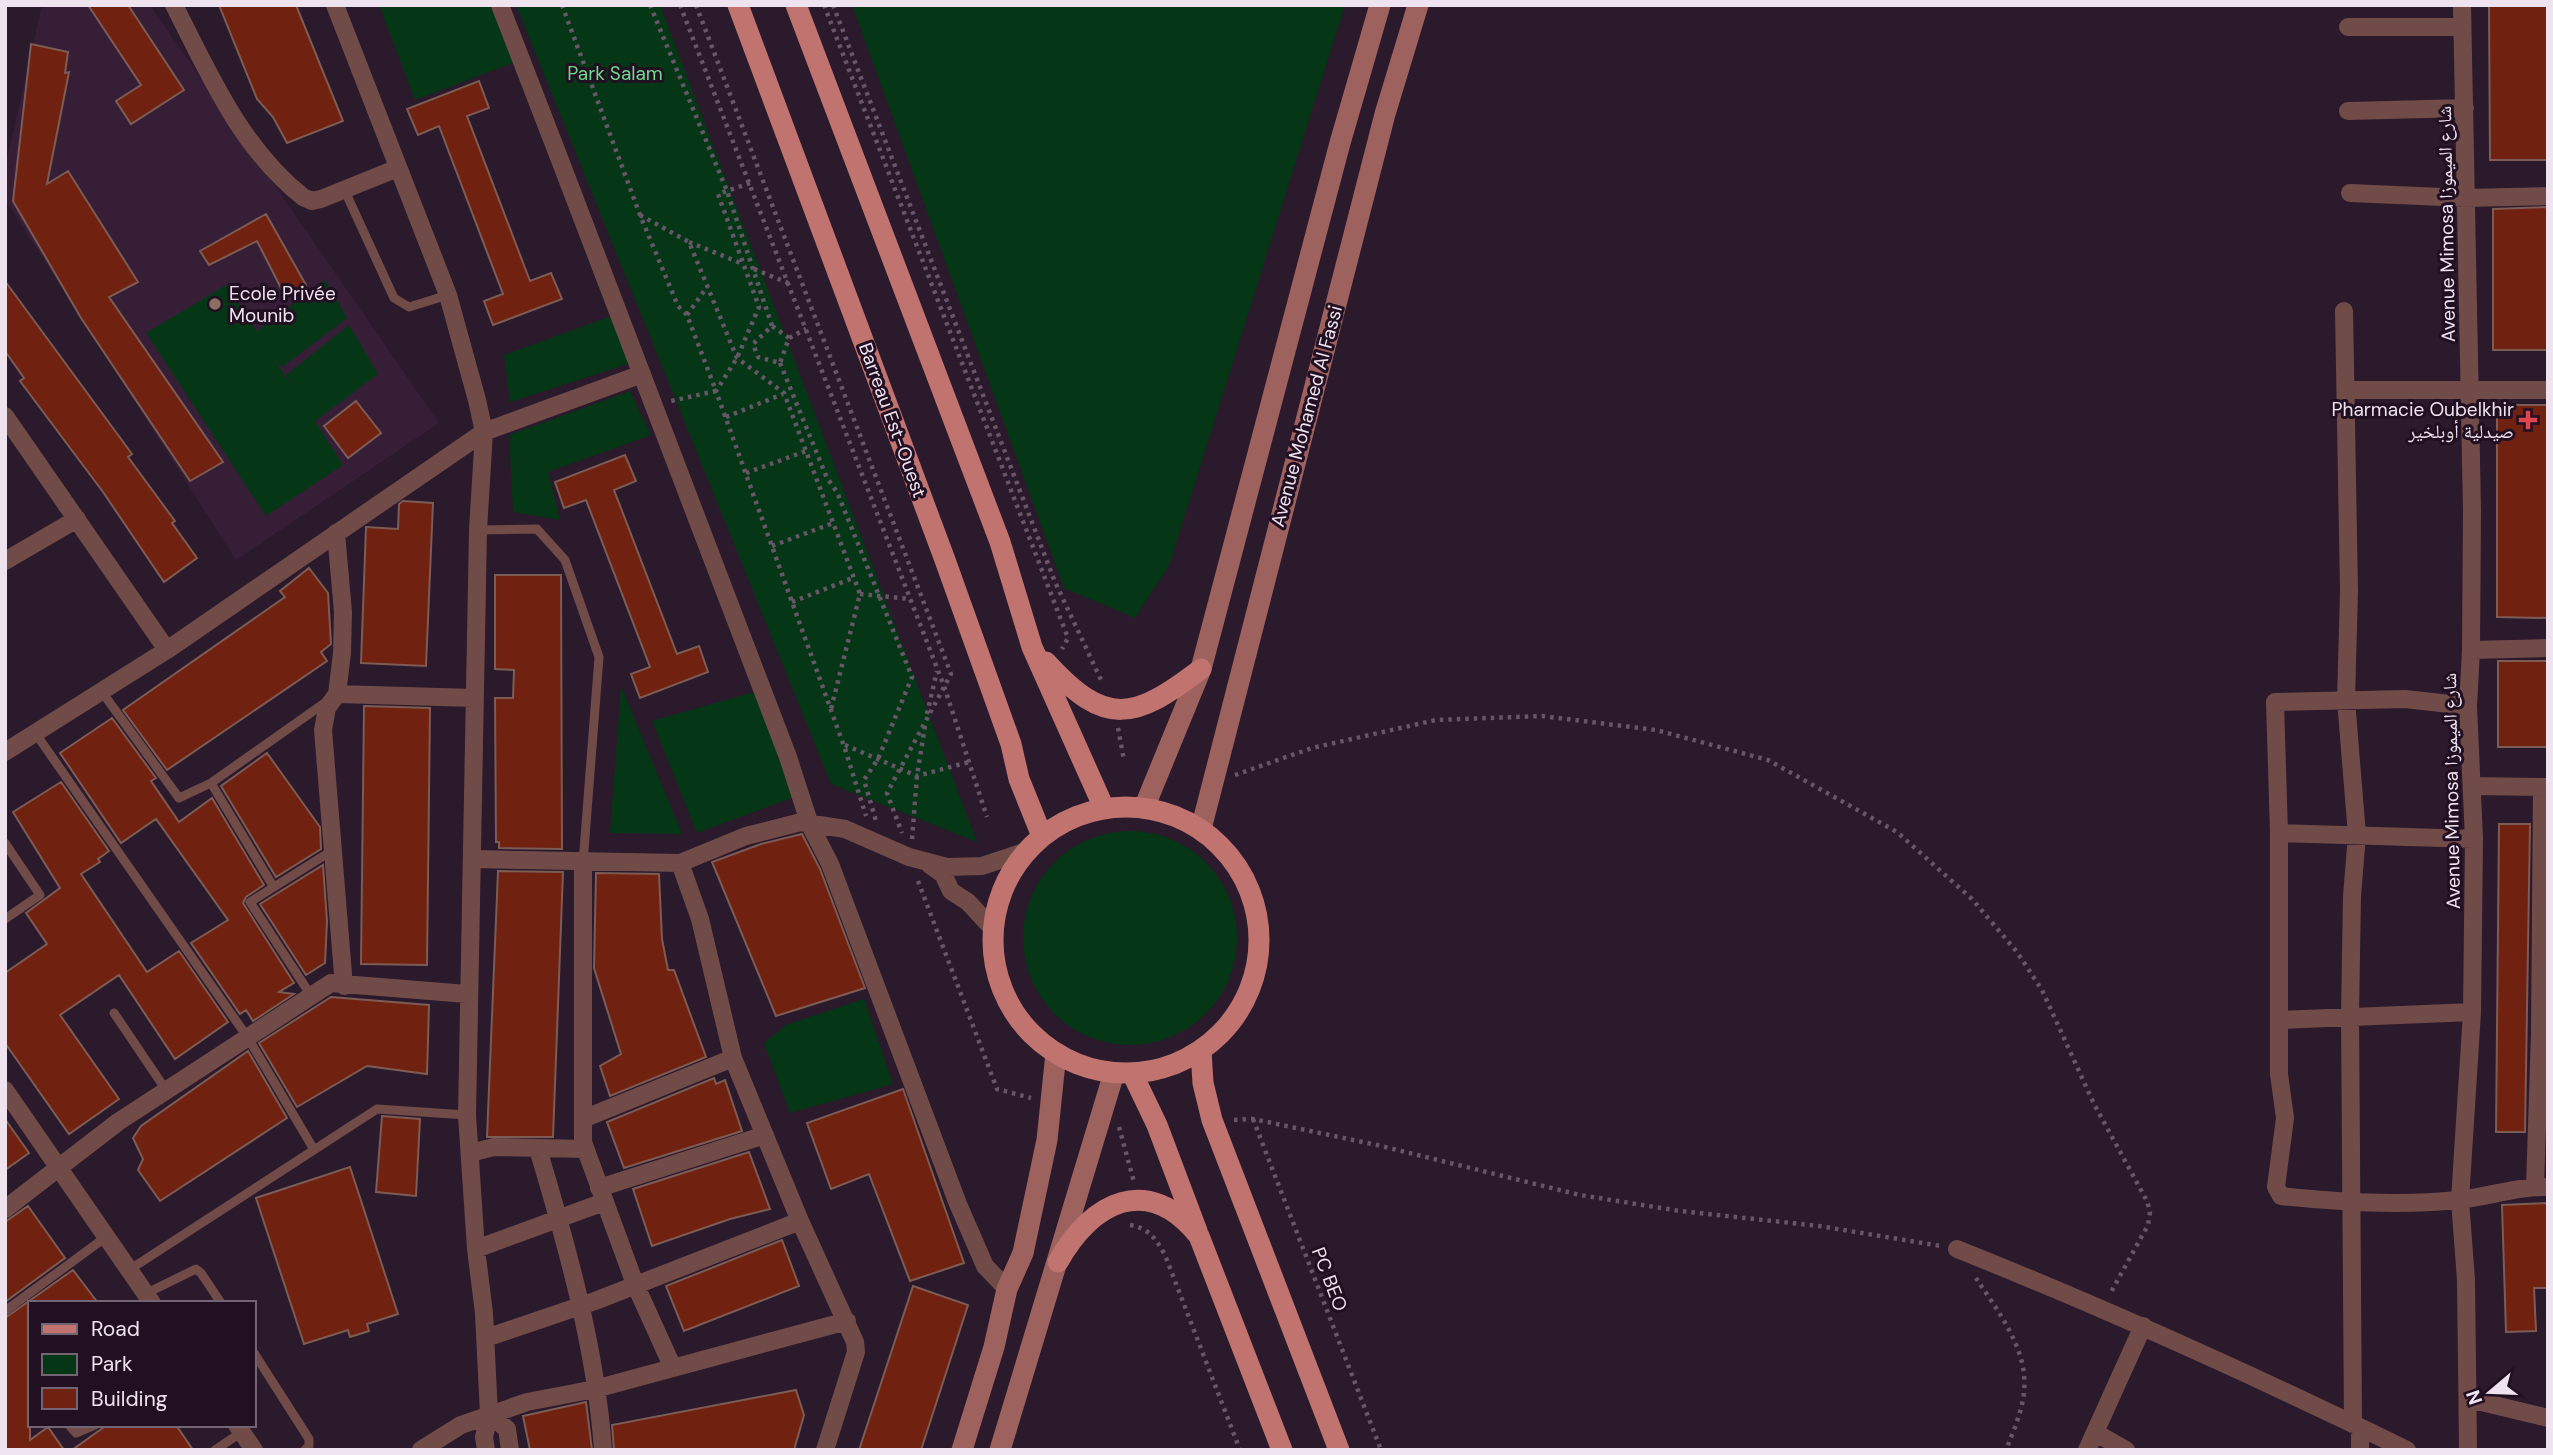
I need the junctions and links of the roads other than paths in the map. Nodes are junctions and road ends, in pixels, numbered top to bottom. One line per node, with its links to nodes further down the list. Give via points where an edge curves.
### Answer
1 (174, 5): 14 (street, via 210,77 260,155 312,201)
2 (335, 5): 13 (street)
3 (500, 5): 20 (street)
4 (738, 5): 53 (main road, Barreau Est-Ouest, via 1012,744)
5 (796, 5): 30 (main road, via 1000,542)
6 (1380, 5): 34 (street, Avenue Mohamed Al Fassi)
7 (1418, 5): 48 (street, Avenue Mohamed Al Fassi, via 1385,114)
8 (2462, 5): 10 (street, Avenue Mimosa شارع الميموزا)
9 (2348, 27): 10 (street)
10 (2462, 27): 11 (street, Avenue Mimosa شارع الميموزا)
11 (2465, 108): 12 (street); 17 (street, Avenue Mimosa شارع الميموزا)
12 (2348, 111)
13 (398, 168): 14 (street); 18 (street)
14 (344, 190): 18 (lane, via 394,298 409,307)
15 (2350, 193): 17 (street)
16 (2548, 196): 17 (street)
17 (2466, 198): 22 (street, Avenue Mimosa شارع الميموزا)
18 (448, 295): 25 (street)
19 (2344, 311): 21 (street)
20 (642, 374): 25 (street); 47 (street)
21 (2347, 390): 22 (street); 38 (street)
22 (2471, 390): 23 (street); 33 (street, Avenue Mimosa شارع الميموزا)
23 (2548, 390)
24 (5, 416): 26 (street)
25 (484, 432): 27 (street); 28 (street)
26 (77, 519): 29 (street); 32 (street)
27 (478, 530): 37 (street); 57 (lane, via 537,529 555,545 572,575 598,657)
28 (335, 533): 32 (street); 36 (street, via 343,612)
29 (5, 561)
30 (1032, 647): 34 (main road, via 1080,695 1115,710 1151,704); 45 (main road)
31 (2548, 648): 33 (street)
32 (167, 650): 35 (street)
33 (2471, 650): 39 (street, Avenue Mimosa شارع الميموزا)
34 (1200, 669): 46 (street, Avenue Mohamed Al Fassi)
35 (102, 692): 40 (street); 42 (lane, via 179,798)
36 (337, 694): 37 (street); 42 (lane); 54 (street, via 327,708 323,730)
37 (474, 698): 56 (street)
38 (2346, 700): 39 (street, via 2405,699); 49 (street, via 2275,702); 50 (street)
39 (2468, 706): 43 (street, Avenue Mimosa شارع الميموزا)
40 (36, 734): 41 (street); 69 (lane)
41 (5, 752)
42 (211, 783): 59 (lane)
43 (2472, 786): 44 (street); 51 (street, Avenue Mimosa شارع الميموزا)
44 (2545, 787): 84 (street)
45 (1104, 808): 46 (main road); 53 (main road, via 1061,823)
46 (1144, 808): 48 (main road)
47 (810, 825): 55 (street); 58 (street, via 801,822 776,827); 98 (street, via 830,864 957,1204 985,1266)
48 (1201, 829): 70 (main road, via 1221,846 1247,885 1255,907 1259,953 1250,987 1234,1018)
49 (2280, 833): 50 (street); 68 (street)
50 (2357, 835): 51 (street); 67 (street)
51 (2474, 838): 65 (street, Avenue Mimosa شارع الميموزا)
52 (5, 843): 60 (lane, via 40,895)
53 (1034, 843): 55 (street, via 982,866 947,867); 61 (main road, via 1004,887)
54 (335, 849): 59 (lane); 62 (street)
55 (926, 853): 61 (street, via 951,891)
56 (474, 859): 57 (street); 64 (street)
57 (583, 863): 58 (street); 77 (street)
58 (680, 863): 72 (street, via 700,919)
59 (273, 886): 63 (lane, via 250,902)
60 (5, 919)
61 (993, 929): 71 (main road, via 997,971 1012,1009 1039,1041)
62 (344, 986): 63 (street, via 331,983); 64 (street)
63 (310, 994): 69 (street)
64 (467, 994): 76 (street)
65 (2472, 1012): 67 (street); 86 (street, Avenue Mimosa شارع الميموزا)
66 (114, 1013): 75 (lane)
67 (2350, 1015): 68 (street); 87 (street)
68 (2281, 1020): 87 (street, via 2279,1074 2285,1118 2276,1187 2281,1196)
69 (248, 1038): 75 (street); 79 (lane)
70 (1201, 1051): 73 (main road, via 1179,1063); 128 (main road, via 1212,1120)
71 (1056, 1053): 73 (main road, via 1074,1063); 98 (street, via 1040,1183 1023,1253)
72 (733, 1058): 77 (street); 78 (street)
73 (1124, 1074): 91 (main road, via 1157,1125); 95 (street)
74 (5, 1090): 83 (street)
75 (166, 1090): 83 (street)
76 (467, 1115): 79 (lane, via 377,1109); 82 (street)
77 (583, 1119): 81 (street)
78 (765, 1135): 85 (street); 90 (street)
79 (313, 1148): 96 (lane)
80 (538, 1149): 81 (street); 82 (street, via 494,1147); 89 (street)
81 (585, 1149): 85 (street)
82 (470, 1153): 94 (street)
83 (59, 1170): 88 (street); 92 (street)
84 (2541, 1187): 86 (street)
85 (601, 1195): 89 (street); 97 (street)
86 (2460, 1200): 87 (street); 109 (street, Avenue Mimosa شارع الميموزا)
87 (2349, 1203): 112 (street)
88 (5, 1209)
89 (557, 1220): 94 (street); 101 (street)
90 (800, 1221): 97 (street); 103 (street)
91 (1199, 1236): 95 (main road, via 1166,1208 1139,1200 1116,1204 1076,1231); 127 (main road)
92 (106, 1237): 96 (street); 102 (lane)
93 (1956, 1249): 104 (street)
94 (476, 1250): 105 (street)
95 (1058, 1262): 126 (street)
96 (129, 1270): 99 (street)
97 (635, 1284): 101 (street); 107 (street)
98 (1007, 1289): 125 (street)
99 (149, 1298): 100 (lane, via 196,1269)
100 (220, 1301)
101 (582, 1306): 105 (street); 108 (street)
102 (5, 1311)
103 (847, 1321): 107 (street); 124 (street, via 856,1352)
104 (2143, 1326): 112 (street); 116 (street)
105 (486, 1338): 110 (street)
106 (256, 1356): 119 (lane, via 309,1439)
107 (673, 1368): 108 (street)
108 (594, 1389): 110 (street); 123 (street, via 601,1410)
109 (2469, 1399): 111 (street); 133 (street, Avenue Mimosa شارع الميموزا)
110 (489, 1414): 120 (street); 121 (street); 122 (street, via 507,1429)
111 (2548, 1418)
112 (2356, 1426): 131 (street); 132 (street)
113 (71, 1427): 114 (lane, via 76,1433)
114 (90, 1427)
115 (239, 1429): 117 (lane); 118 (street)
116 (2096, 1433): 129 (street); 130 (street)
117 (215, 1450)
118 (254, 1450)
119 (305, 1450)
120 (421, 1450)
121 (486, 1450)
122 (510, 1450)
123 (603, 1450)
124 (825, 1450)
125 (962, 1450)
126 (1000, 1450)
127 (1282, 1450)
128 (1339, 1450)
129 (2087, 1450)
130 (2126, 1450)
131 (2360, 1450)
132 (2407, 1450)
133 (2468, 1450)

